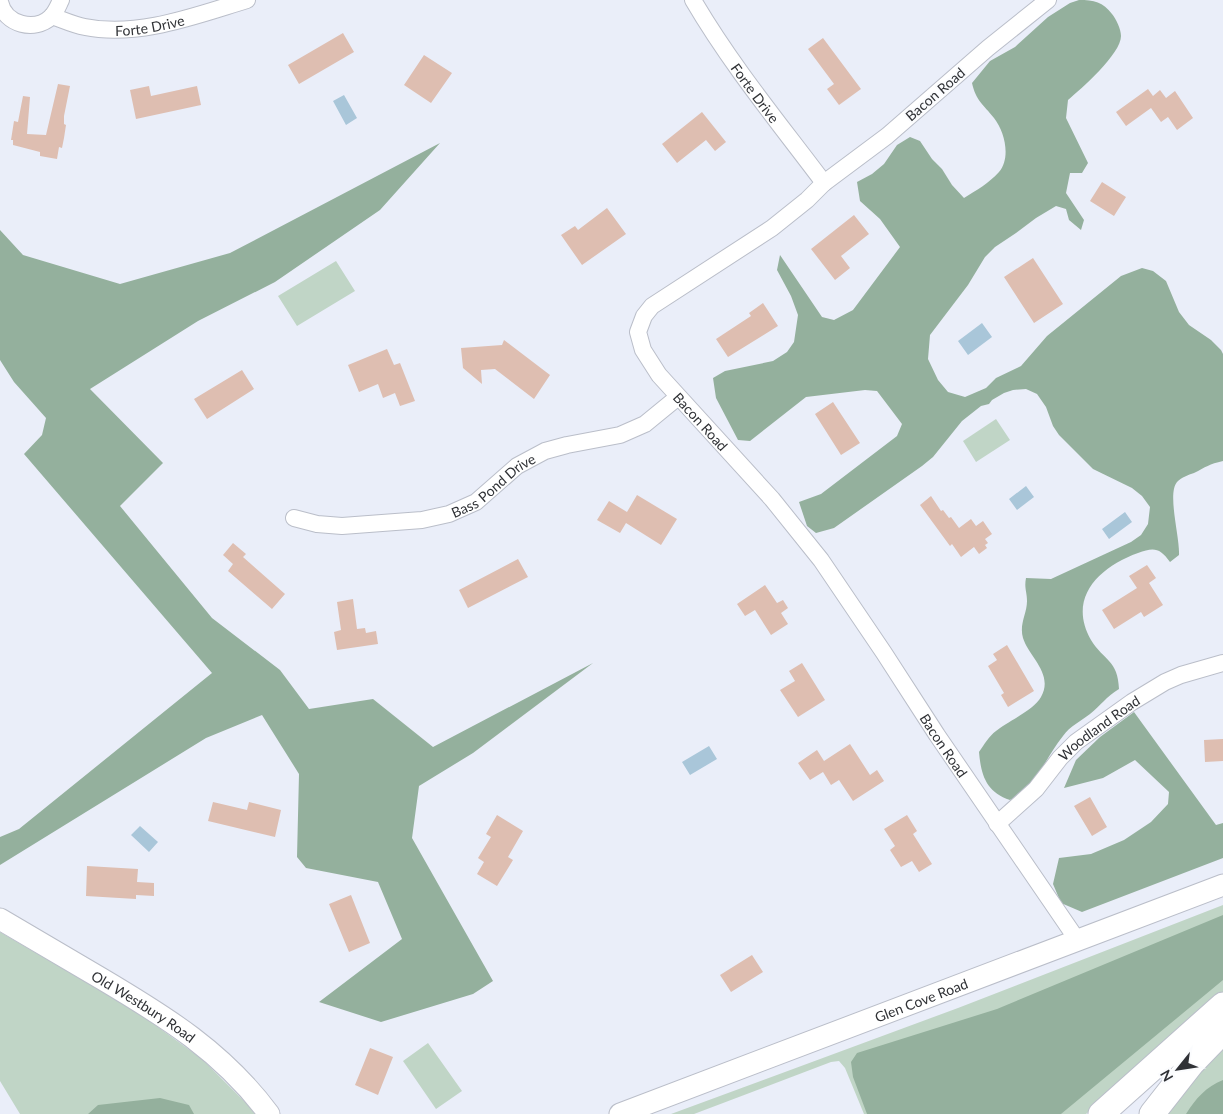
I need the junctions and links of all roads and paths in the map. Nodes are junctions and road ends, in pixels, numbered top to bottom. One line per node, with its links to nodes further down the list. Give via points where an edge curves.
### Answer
1 (61, 0): 6 (street)
2 (247, 0): 6 (street, Forte Drive, via 173,22 132,29 85,27)
3 (693, 0): 7 (street, Forte Drive, via 749,84)
4 (1048, 0): 7 (street, Bacon Road, via 887,136)
5 (0, 2): 6 (street, via 6,15 24,25 44,22)
6 (52, 16)
7 (824, 183): 8 (street, Bacon Road, via 772,228 660,300 644,316 638,332 643,350)
8 (678, 397): 9 (street, Bass Pond Drive, via 645,424 620,435 545,451 517,466 476,502 448,514 422,520 342,526); 11 (street, Bacon Road, via 772,499 821,560)
9 (294, 518)
10 (1223, 663): 11 (street, Woodland Road, via 1181,675 1132,702 1076,742 1036,789)
11 (996, 824): 14 (street, Bacon Road)
12 (1223, 885): 14 (main road, Glen Cove Road)
13 (0, 919): 17 (main road, Old Westbury Road, via 186,1031 223,1062)
14 (1078, 941): 18 (main road, Glen Cove Road)
15 (1223, 1005): 19 (highway)
16 (1223, 1031): 20 (highway, via 1192,1063)
17 (268, 1114)
18 (620, 1114)
19 (1101, 1114)
20 (1152, 1114)

